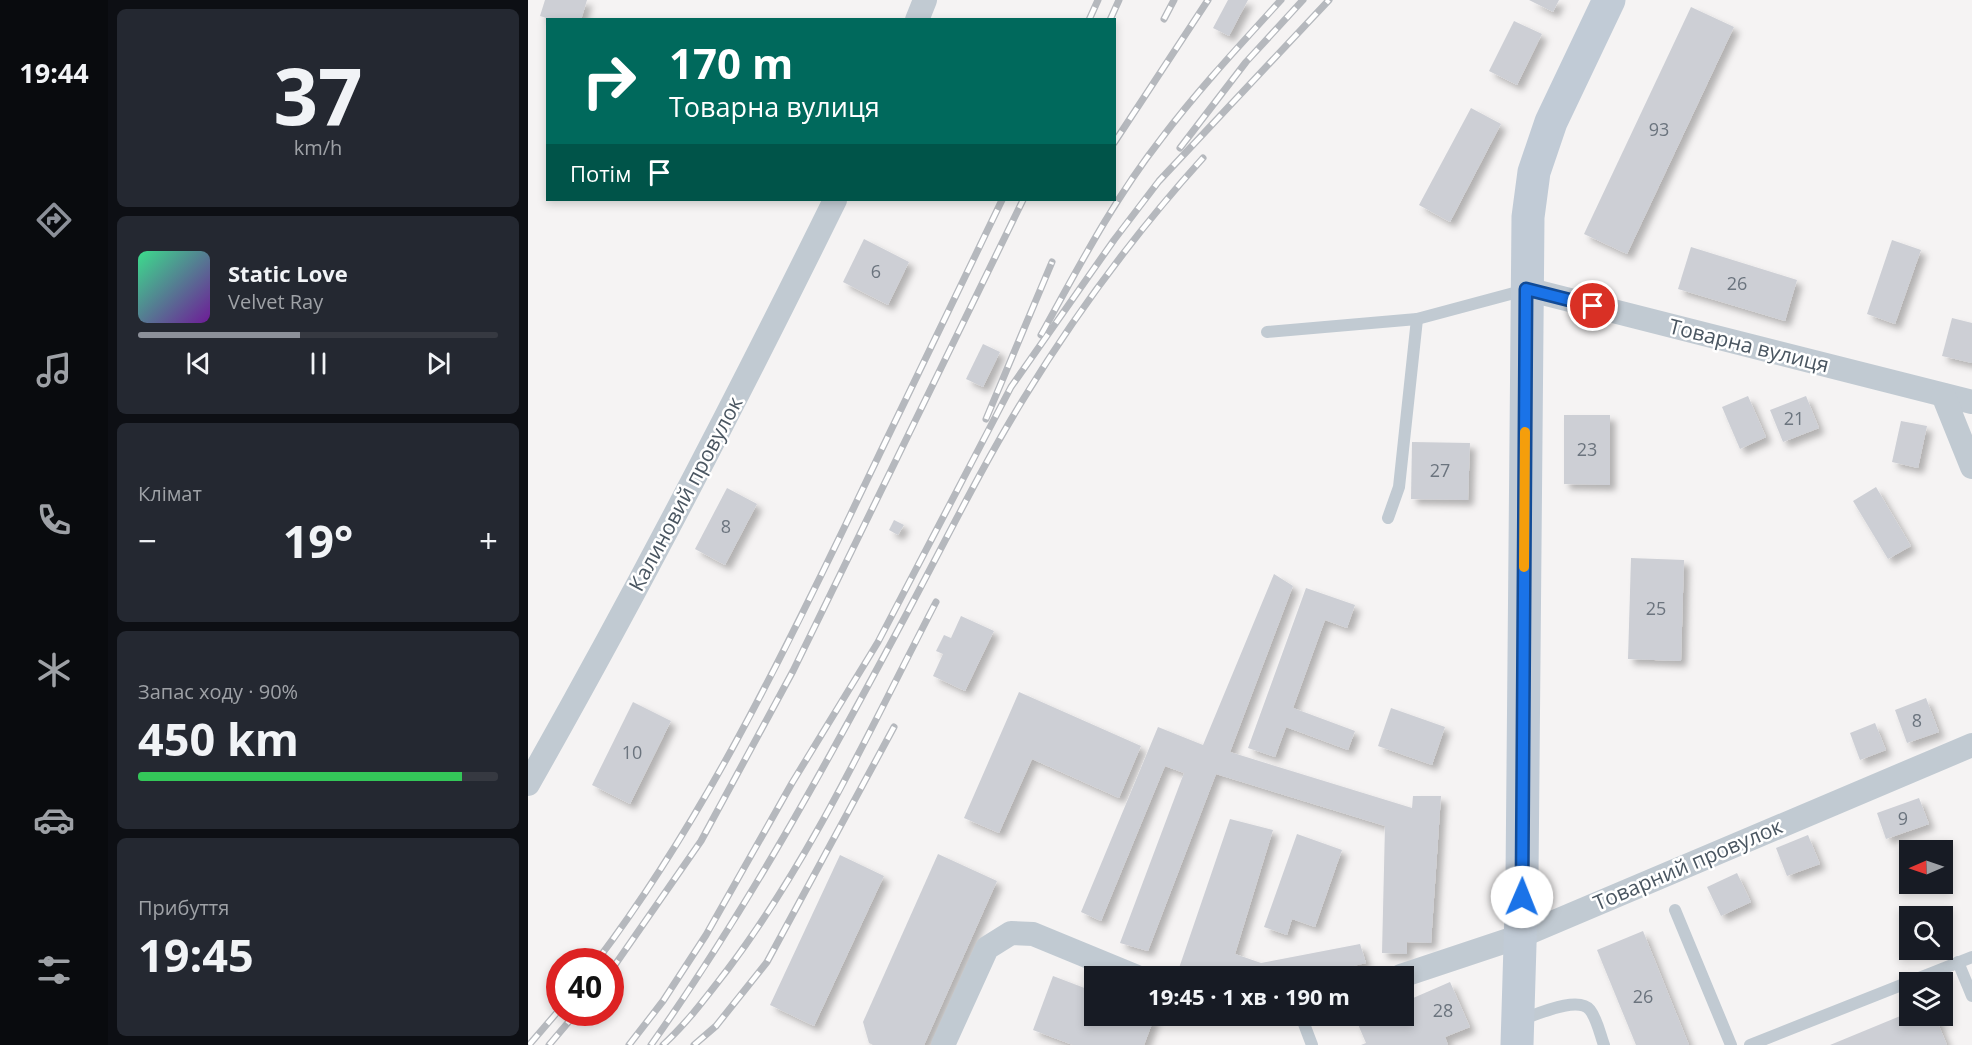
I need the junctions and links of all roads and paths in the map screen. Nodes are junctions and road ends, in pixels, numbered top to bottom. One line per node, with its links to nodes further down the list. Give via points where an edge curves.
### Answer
1 (925, 0): 3 (street)
2 (1609, 0): 5 (street, via 1551,122 1534,172)
3 (918, 18)
4 (835, 201): 13 (street, Калиновий провулок, via 750,373 618,624)
5 (1526, 289): 6 (lane); 8 (street, Товарна вулиця); 15 (street)
6 (1418, 319): 7 (lane); 11 (lane, via 1399,487)
7 (1267, 332)
8 (1943, 395): 9 (street, Товарна вулиця); 10 (street)
9 (1972, 402)
10 (1972, 467)
11 (1388, 518)
12 (1972, 745): 15 (street, Товарний провулок)
13 (528, 784)
14 (1675, 910): 26 (lane)
15 (1521, 936): 19 (street, Товарний провулок); 22 (street)
16 (1972, 957): 17 (lane)
17 (1958, 962): 20 (lane); 27 (lane)
18 (1111, 966): 23 (street, via 1033,934 1011,933 987,948)
19 (1414, 972)
20 (1972, 996)
21 (1305, 1026): 24 (lane)
22 (1517, 1033): 25 (lane, via 1574,1003 1585,1005 1592,1012)
23 (943, 1045)
24 (1312, 1045)
25 (1604, 1045)
26 (1731, 1045)
27 (1750, 1045)

